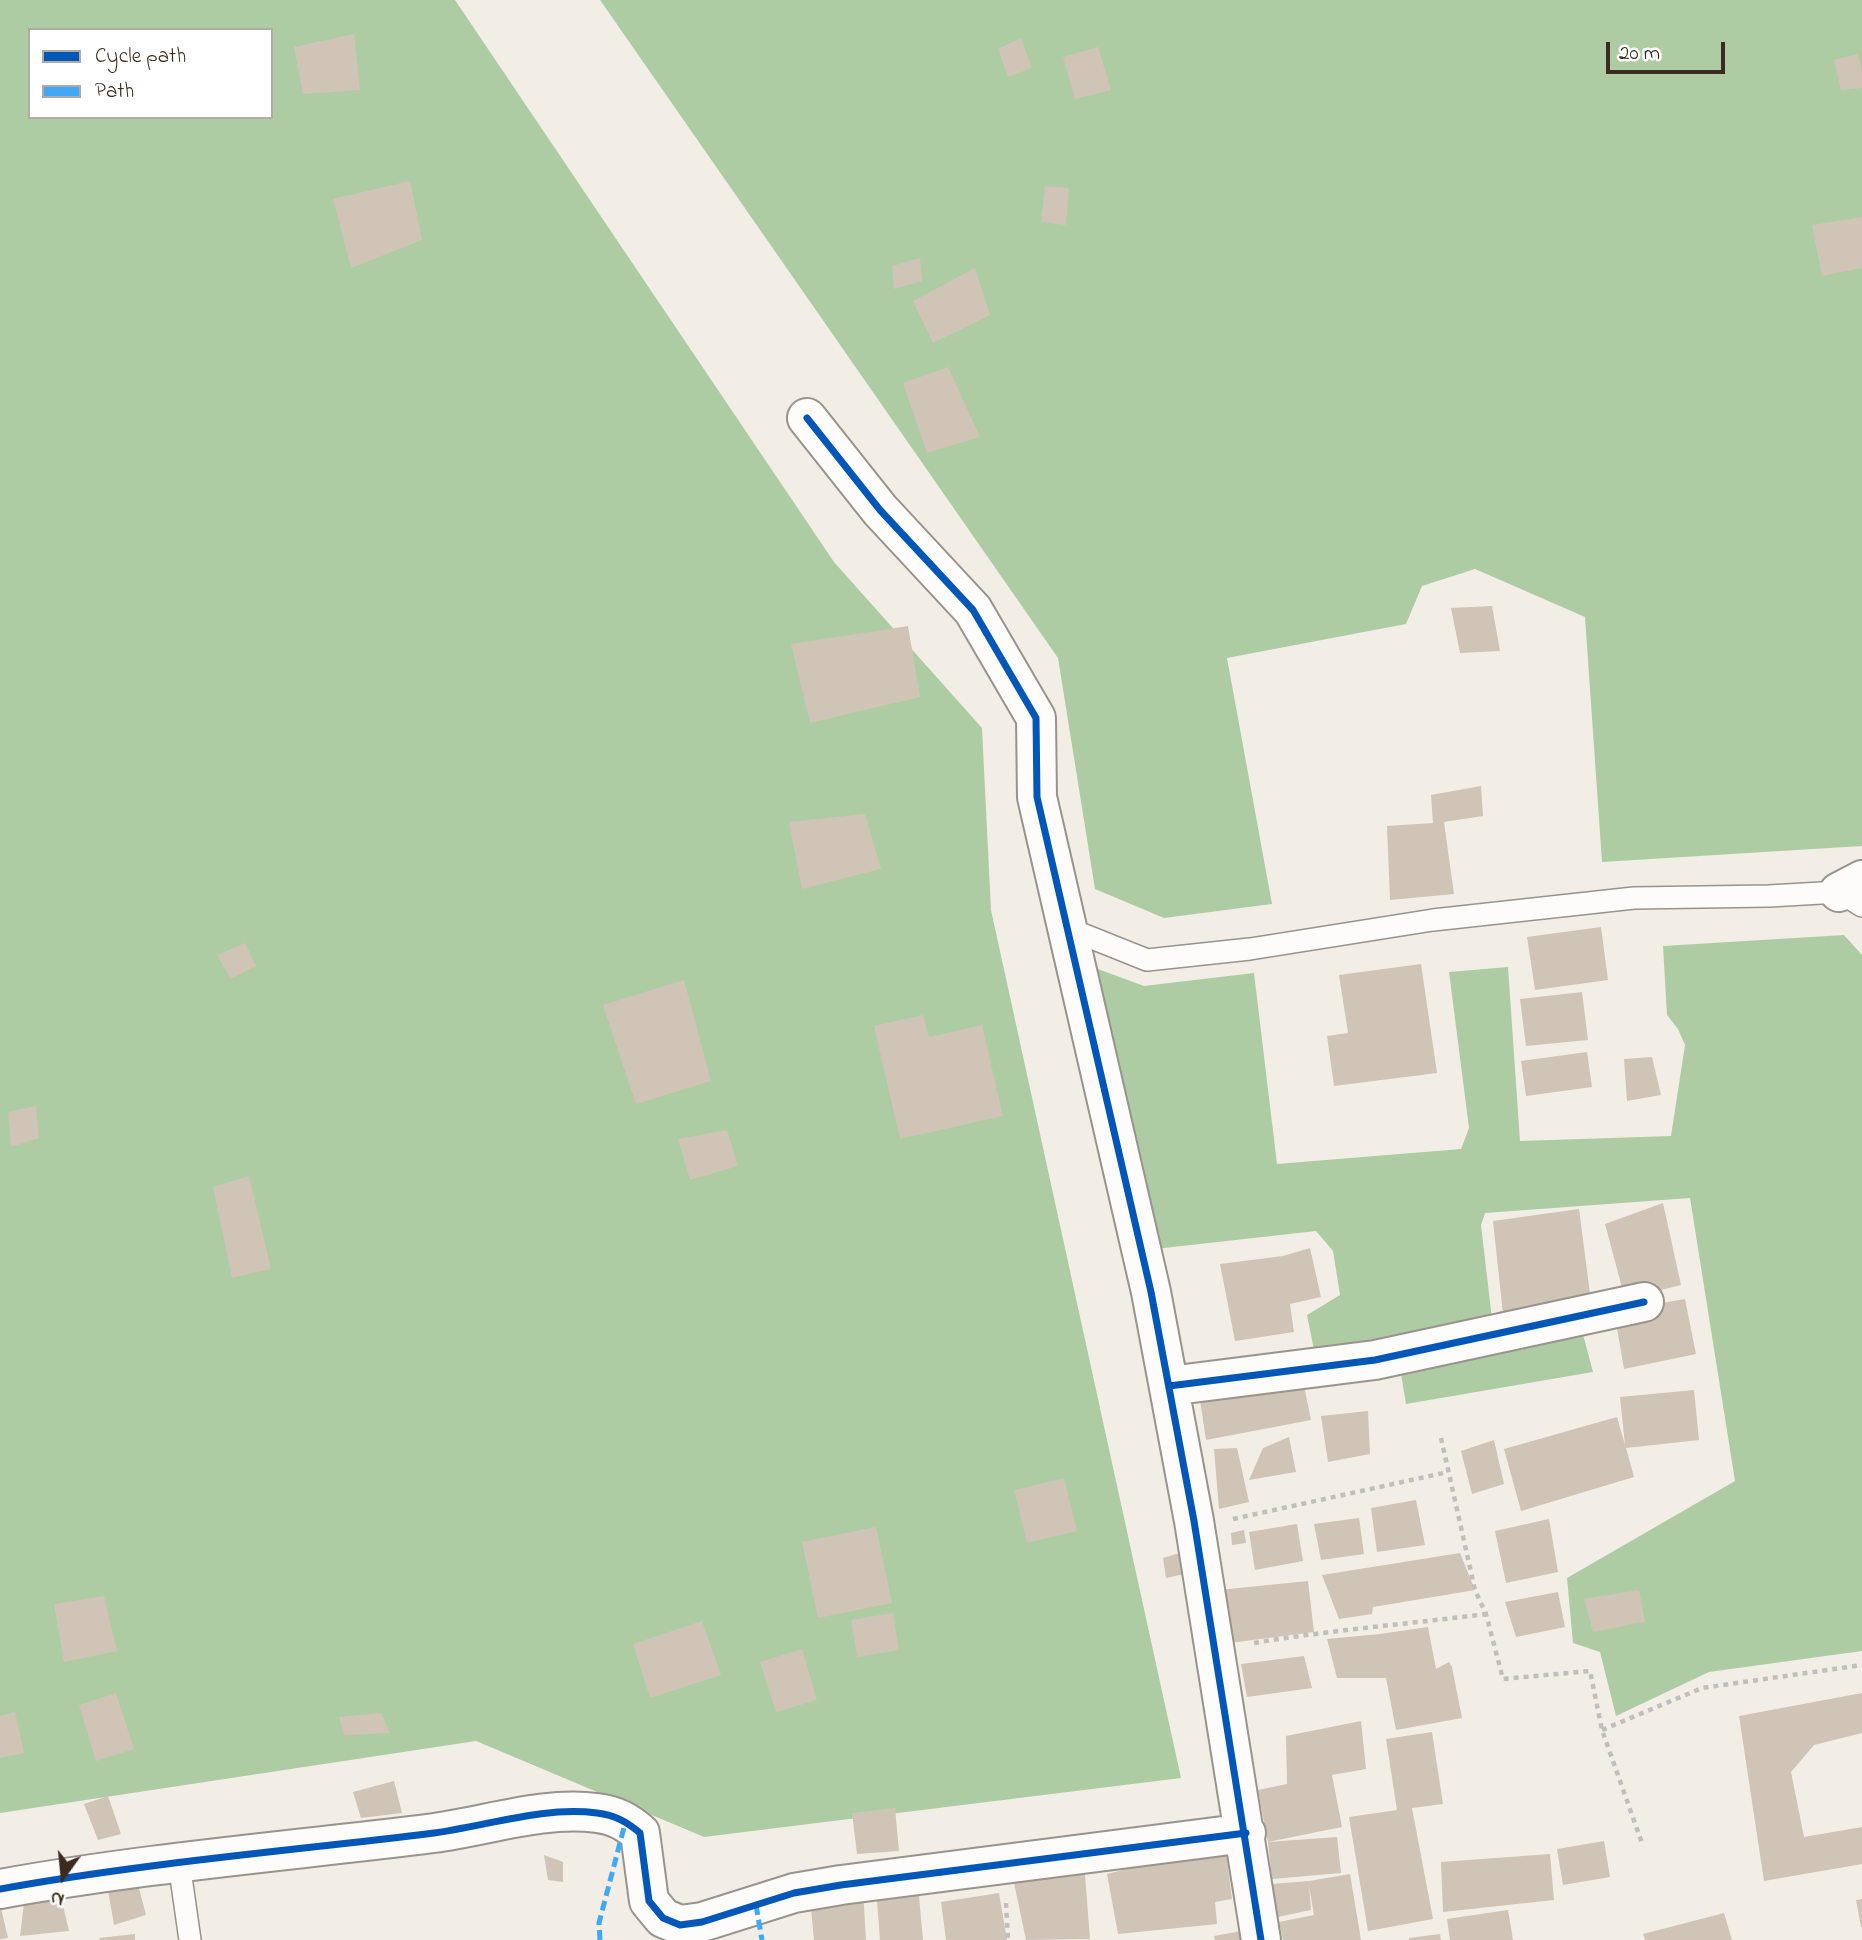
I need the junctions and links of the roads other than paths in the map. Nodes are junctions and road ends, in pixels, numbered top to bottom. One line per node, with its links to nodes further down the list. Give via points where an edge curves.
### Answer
1 (807, 418): 3 (street, via 880,510 973,610 1036,718 1037,797)
2 (1854, 893): 3 (lane, via 1634,898 1433,920 1147,960)
3 (1067, 928): 5 (street)
4 (1644, 1302): 5 (street, via 1375,1360)
5 (1169, 1386): 6 (street)
6 (1246, 1833): 7 (street, via 841,1885 794,1893 680,1925 663,1919 649,1901 640,1833 626,1820 598,1813 559,1813); 10 (street)
7 (179, 1863): 8 (street); 9 (lane)
8 (0, 1889)
9 (190, 1940)
10 (1261, 1940)

